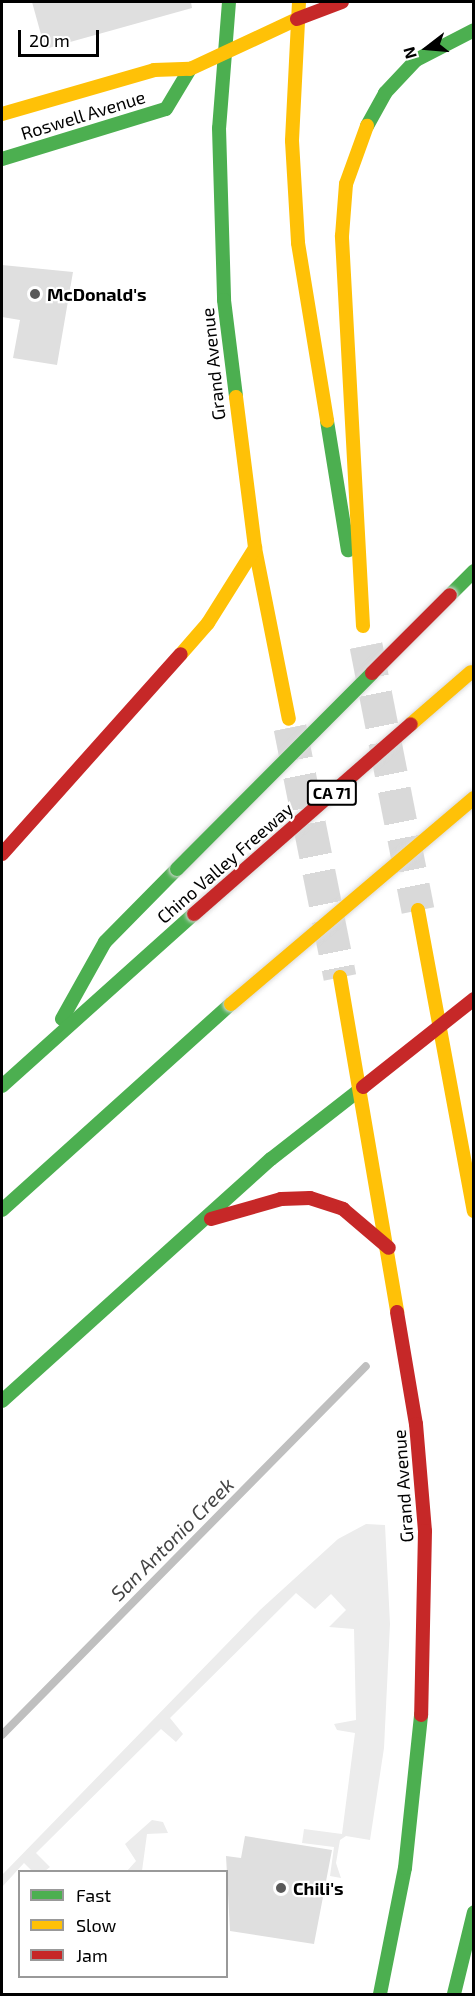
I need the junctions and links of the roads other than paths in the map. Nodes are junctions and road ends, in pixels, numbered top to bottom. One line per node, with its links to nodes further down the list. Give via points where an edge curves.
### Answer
1 (229, 2): 6 (main road, Grand Avenue)
2 (299, 2): 4 (main road)
3 (342, 2): 4 (main road, Roswell Avenue)
4 (297, 19): 6 (main road, Roswell Avenue); 12 (main road, via 292,141 298,243 320,394)
5 (474, 30): 12 (main road, via 416,60 385,93 362,135 346,184 342,236)
6 (223, 54): 7 (main road, Roswell Avenue); 10 (main road, Grand Avenue, via 218,173 222,277)
7 (190, 69): 8 (main road, Roswell Avenue, via 154,70); 9 (main road, Roswell Avenue, via 166,109)
8 (2, 114)
9 (2, 159)
10 (255, 548): 15 (main road, Grand Avenue); 17 (main road, via 208,623)
11 (474, 571): 22 (main road, bridge, via 105,942)
12 (363, 626): 13 (main road)
13 (366, 645)
14 (472, 671): 22 (main road, Chino Valley Freeway / CA 71, bridge)
15 (289, 719)
16 (474, 798): 25 (main road, bridge, via 231,1004)
17 (2, 854)
18 (418, 910): 21 (main road)
19 (340, 977): 24 (main road, Grand Avenue)
20 (474, 999): 21 (main road)
21 (440, 1027): 24 (main road); 26 (main road)
22 (50, 1041): 23 (main road, Chino Valley Freeway / CA 71)
23 (2, 1086)
24 (361, 1087): 27 (main road); 28 (main road, Grand Avenue)
25 (2, 1210)
26 (474, 1211)
27 (201, 1222): 28 (main road, via 281,1199 310,1198 343,1209); 29 (main road)
28 (389, 1248): 31 (main road, Grand Avenue, via 416,1424 426,1572 420,1752 405,1868)
29 (2, 1401)
30 (474, 1912): 32 (main road)
31 (380, 1995)
32 (454, 1995)

